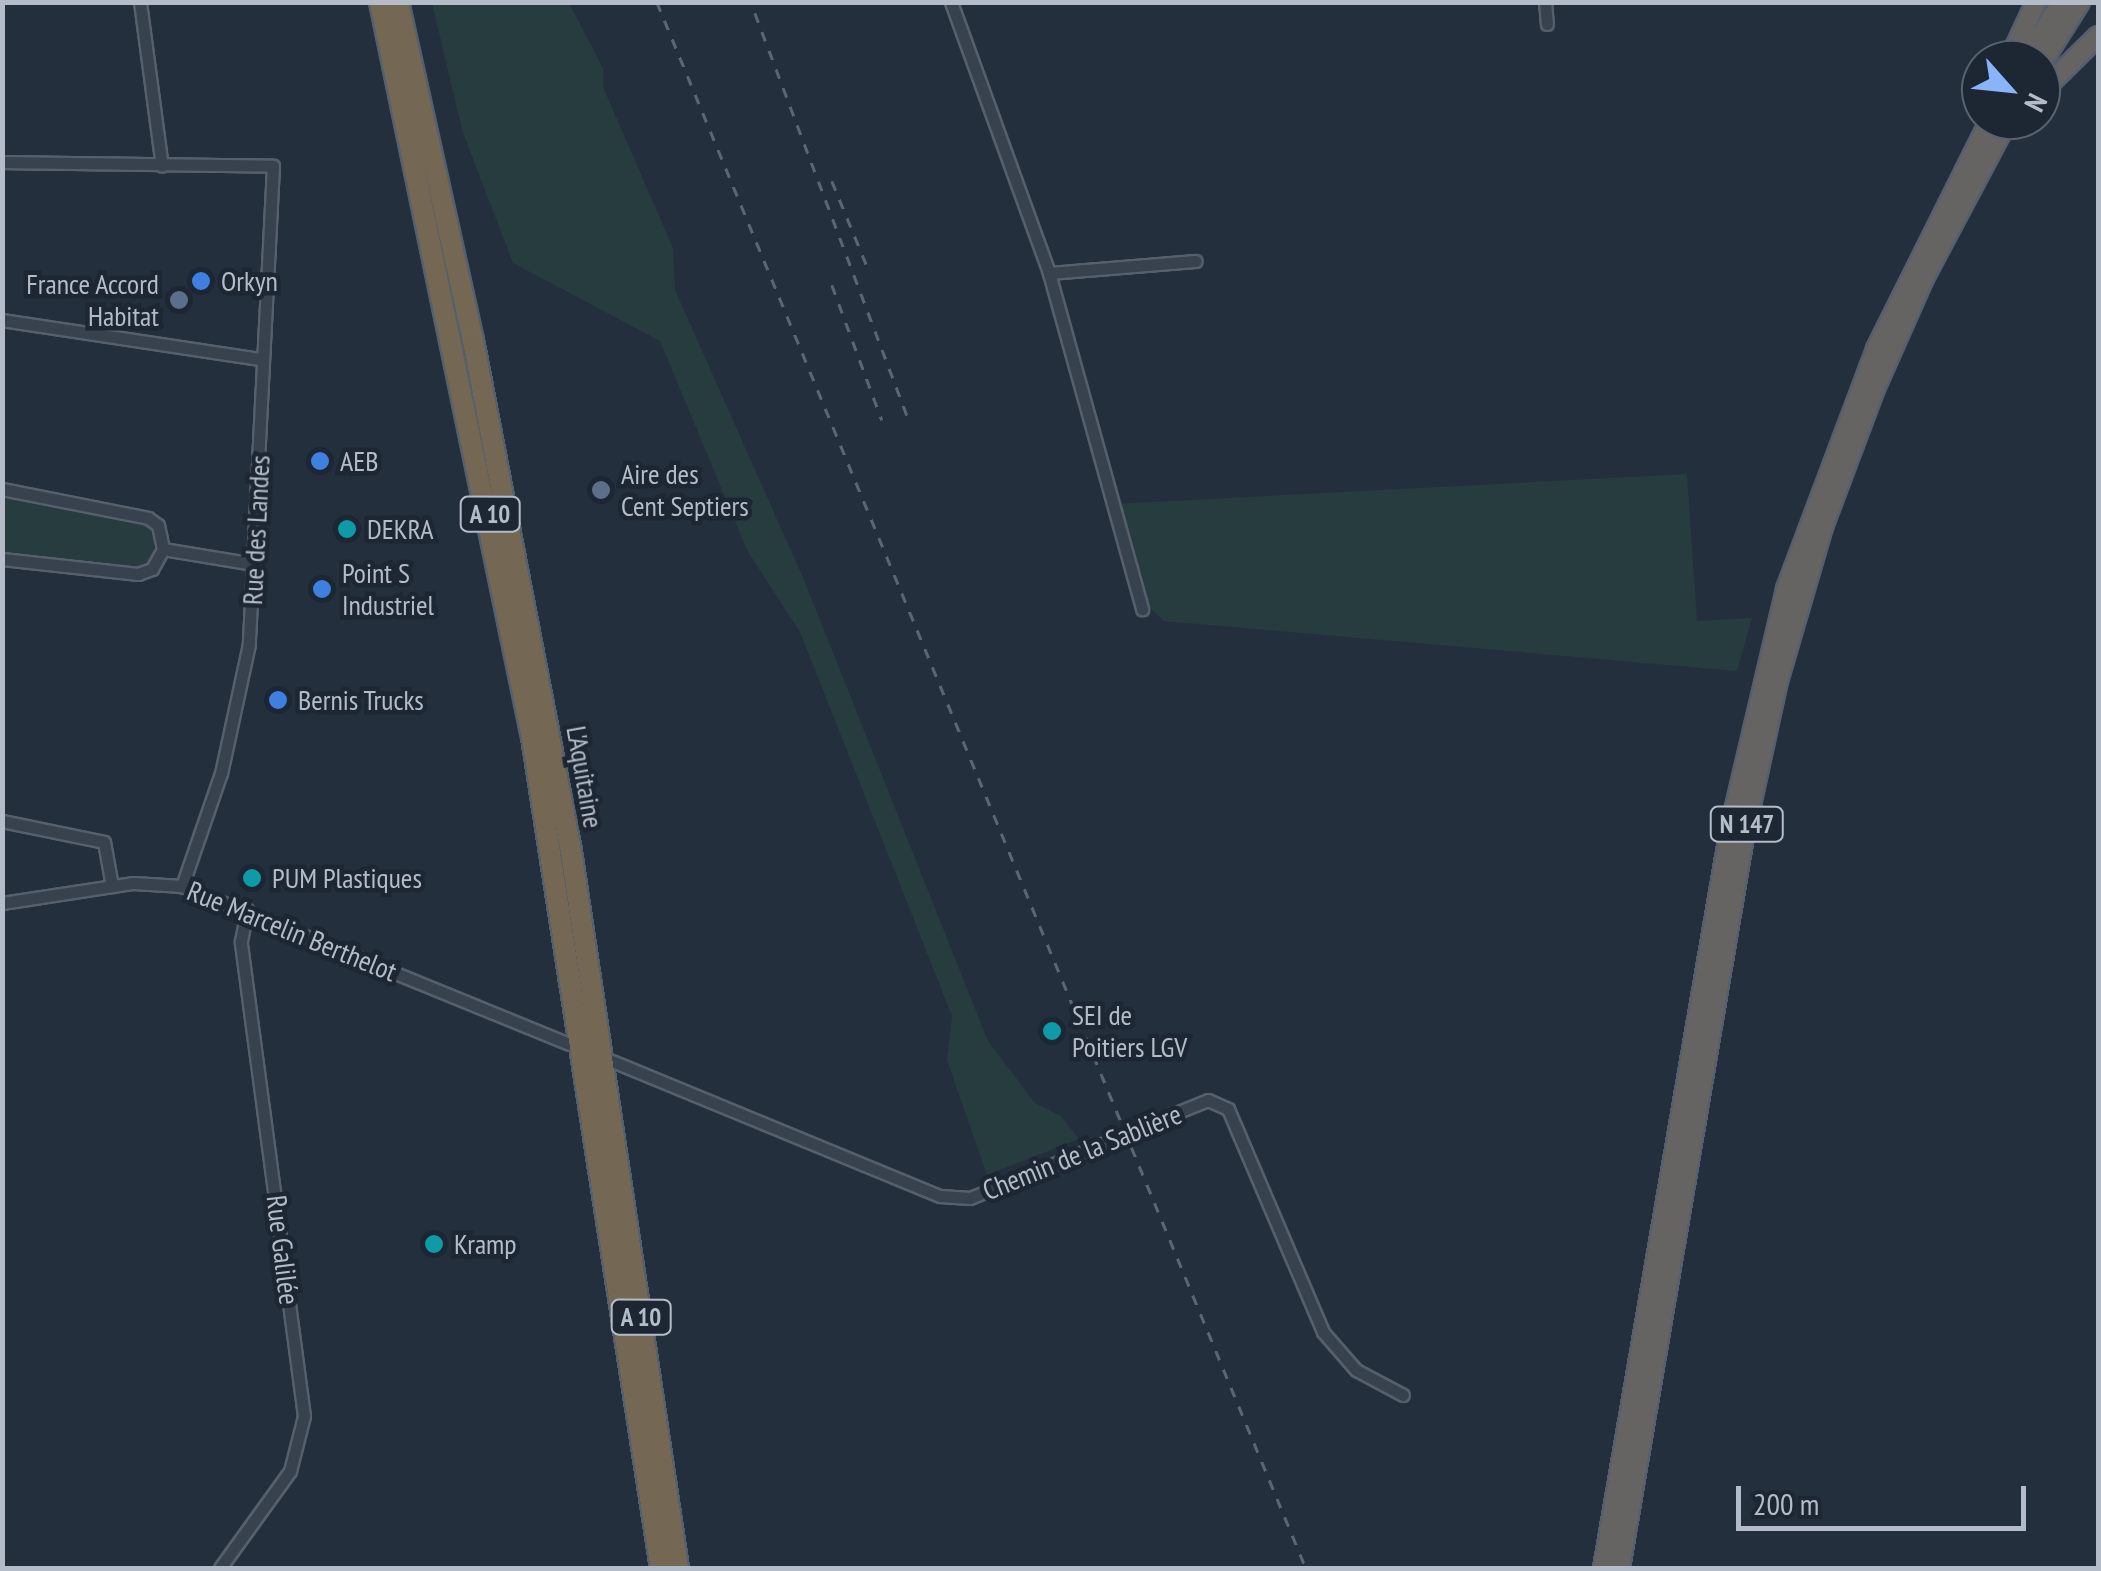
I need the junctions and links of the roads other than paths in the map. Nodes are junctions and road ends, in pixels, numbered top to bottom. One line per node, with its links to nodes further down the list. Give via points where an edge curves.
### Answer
1 (140, 2): 20 (street)
2 (380, 2): 41 (highway, L'Aquitaine / A 10, via 532,737)
3 (398, 2): 42 (highway, L'Aquitaine / A 10, via 473,340 570,851)
4 (951, 2): 24 (street)
5 (1545, 2): 9 (street)
6 (2036, 2): 11 (highway)
7 (2062, 2): 12 (highway)
8 (2080, 2): 13 (highway)
9 (1547, 24)
10 (2098, 36): 14 (highway)
11 (2019, 40)
12 (2038, 40)
13 (2056, 40)
14 (2061, 72)
15 (1974, 140): 21 (highway)
16 (1979, 140): 21 (highway, N 147)
17 (1997, 140): 22 (highway, N 147)
18 (2008, 140): 22 (highway, N 147)
19 (2, 162): 20 (street)
20 (162, 166): 26 (street, Rue des Landes, via 273,166 266,338)
21 (1962, 171): 43 (highway, N 147, via 1840,434 1765,669 1730,828)
22 (1959, 207): 44 (highway, N 147, via 1851,449 1778,681 1744,838)
23 (1196, 261): 24 (street)
24 (1049, 273): 31 (street)
25 (2, 320): 26 (street)
26 (259, 359): 30 (street, Rue des Landes, via 264,382)
27 (2, 489): 28 (street, via 148,518 158,525)
28 (163, 549): 29 (street, via 152,569 138,574); 30 (street)
29 (2, 559)
30 (254, 564): 34 (street, Rue des Landes, via 238,707)
31 (1142, 609)
32 (2, 820): 33 (street, via 104,842)
33 (112, 886): 34 (street, Rue Marcelin Berthelot); 35 (street, Rue Marcelin Berthelot)
34 (182, 886): 36 (street, Rue Marcelin Berthelot)
35 (2, 902)
36 (246, 910): 37 (street, Rue Marcelin Berthelot); 40 (street, Rue Galilée, via 242,941 304,1416 290,1471)
37 (569, 1044)
38 (612, 1062): 39 (street, Chemin de la Sablière, bridge, via 940,1196 970,1198 1208,1100 1228,1110 1323,1332 1356,1370)
39 (1403, 1396)
40 (220, 1568)
41 (661, 1568)
42 (678, 1568)
43 (1604, 1568)
44 (1620, 1568)

